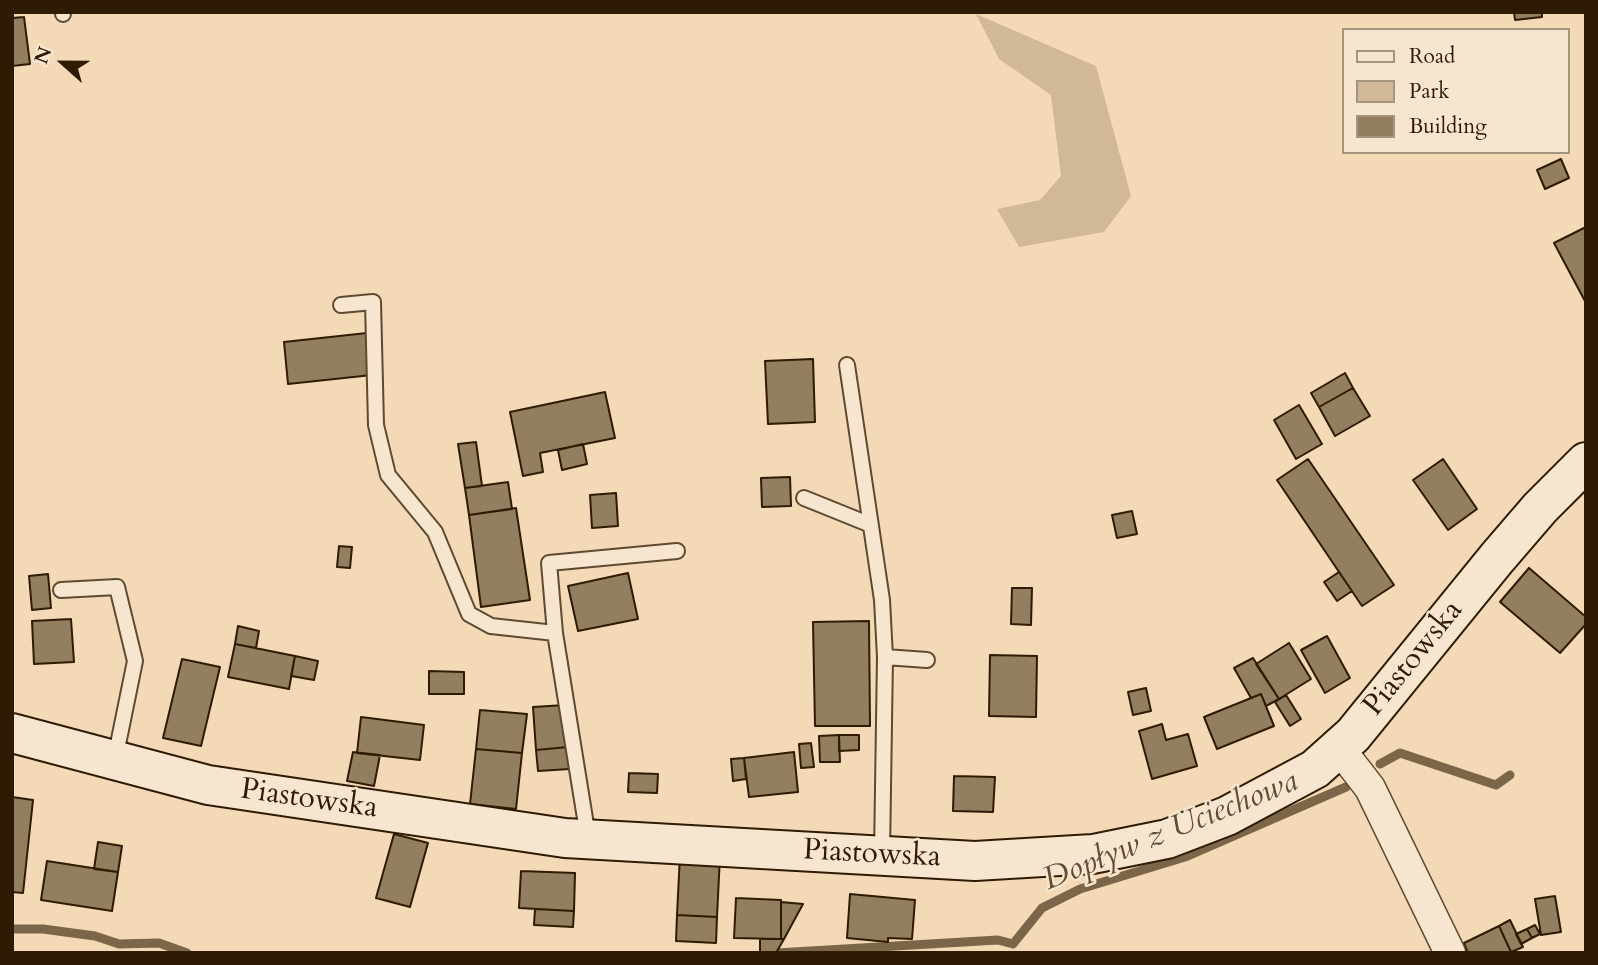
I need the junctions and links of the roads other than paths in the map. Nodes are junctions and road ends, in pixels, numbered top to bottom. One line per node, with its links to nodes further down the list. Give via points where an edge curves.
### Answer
1 (341, 305): 8 (lane, via 373,302 376,425 388,475 435,533 469,614 491,626)
2 (847, 365): 5 (lane)
3 (1586, 461): 12 (street, Piastowska, via 1514,538)
4 (804, 498): 5 (lane)
5 (871, 525): 9 (lane)
6 (677, 551): 8 (lane, via 549,563)
7 (61, 590): 13 (lane, via 117,587 135,661)
8 (555, 633): 14 (lane)
9 (885, 657): 10 (lane); 15 (lane)
10 (926, 660)
11 (12, 733): 13 (street, Piastowska)
12 (1339, 748): 15 (street, Piastowska, via 1315,769 1227,816 1167,839 1054,857 975,861); 16 (street, via 1370,788)
13 (115, 760): 14 (street, Piastowska, via 208,785)
14 (589, 839): 15 (street, Piastowska)
15 (882, 856)
16 (1450, 953)

